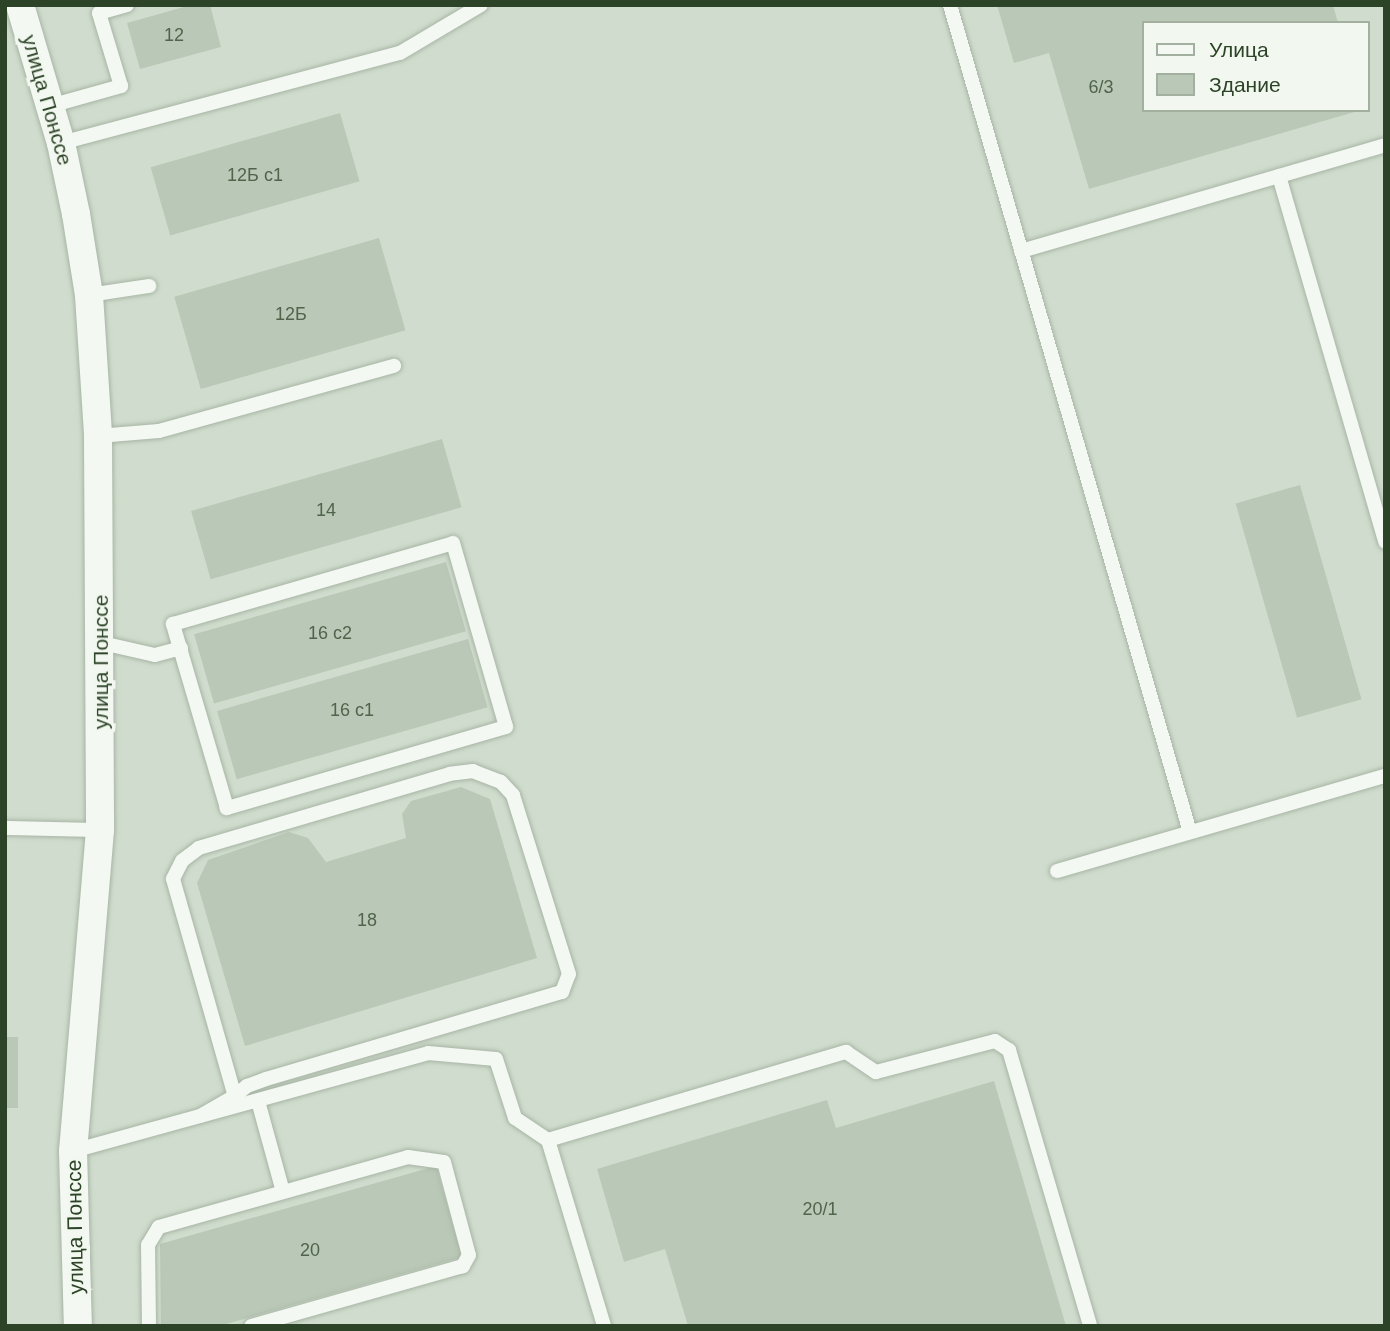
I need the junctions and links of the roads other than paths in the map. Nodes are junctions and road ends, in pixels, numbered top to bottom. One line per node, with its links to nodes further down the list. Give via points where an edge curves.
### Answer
1 (20, 5): 5 (street, улица Понссе)
2 (127, 5): 5 (lane, via 99,13 121,86)
3 (481, 5): 6 (lane, via 400,53)
4 (950, 5): 9 (lane)
5 (50, 106): 6 (street, улица Понссе)
6 (61, 144): 11 (street, улица Понссе)
7 (1385, 145): 8 (lane)
8 (1279, 176): 9 (lane); 14 (lane)
9 (1021, 251): 20 (lane)
10 (149, 286): 11 (lane)
11 (89, 295): 13 (street, улица Понссе)
12 (394, 366): 13 (lane, via 159,431)
13 (98, 436): 15 (street, улица Понссе)
14 (1385, 542)
15 (102, 643): 16 (lane, via 155,655); 19 (street, улица Понссе)
16 (181, 648): 16 (lane, via 173,624 453,544 506,727 227,807)
17 (1385, 776): 20 (lane)
18 (5, 828): 19 (lane)
19 (100, 830): 26 (street, улица Понссе)
20 (1190, 832): 21 (lane)
21 (1057, 871)
22 (235, 1096): 22 (lane, via 266,1079 562,992 569,974 513,795 501,782 473,771 450,774 199,848 182,861 173,879); 24 (lane)
23 (258, 1101): 24 (lane); 25 (lane, via 428,1054 496,1059 514,1118); 27 (lane)
24 (200, 1116): 26 (lane)
25 (548, 1140): 31 (lane); 32 (lane, via 846,1052 876,1072 995,1041 1009,1050)
26 (73, 1151): 28 (street, улица Понссе)
27 (283, 1192): 29 (lane, via 159,1227 148,1245); 30 (lane, via 408,1157 444,1162 469,1255 463,1266)
28 (78, 1326)
29 (149, 1326)
30 (251, 1326)
31 (604, 1326)
32 (1090, 1326)

